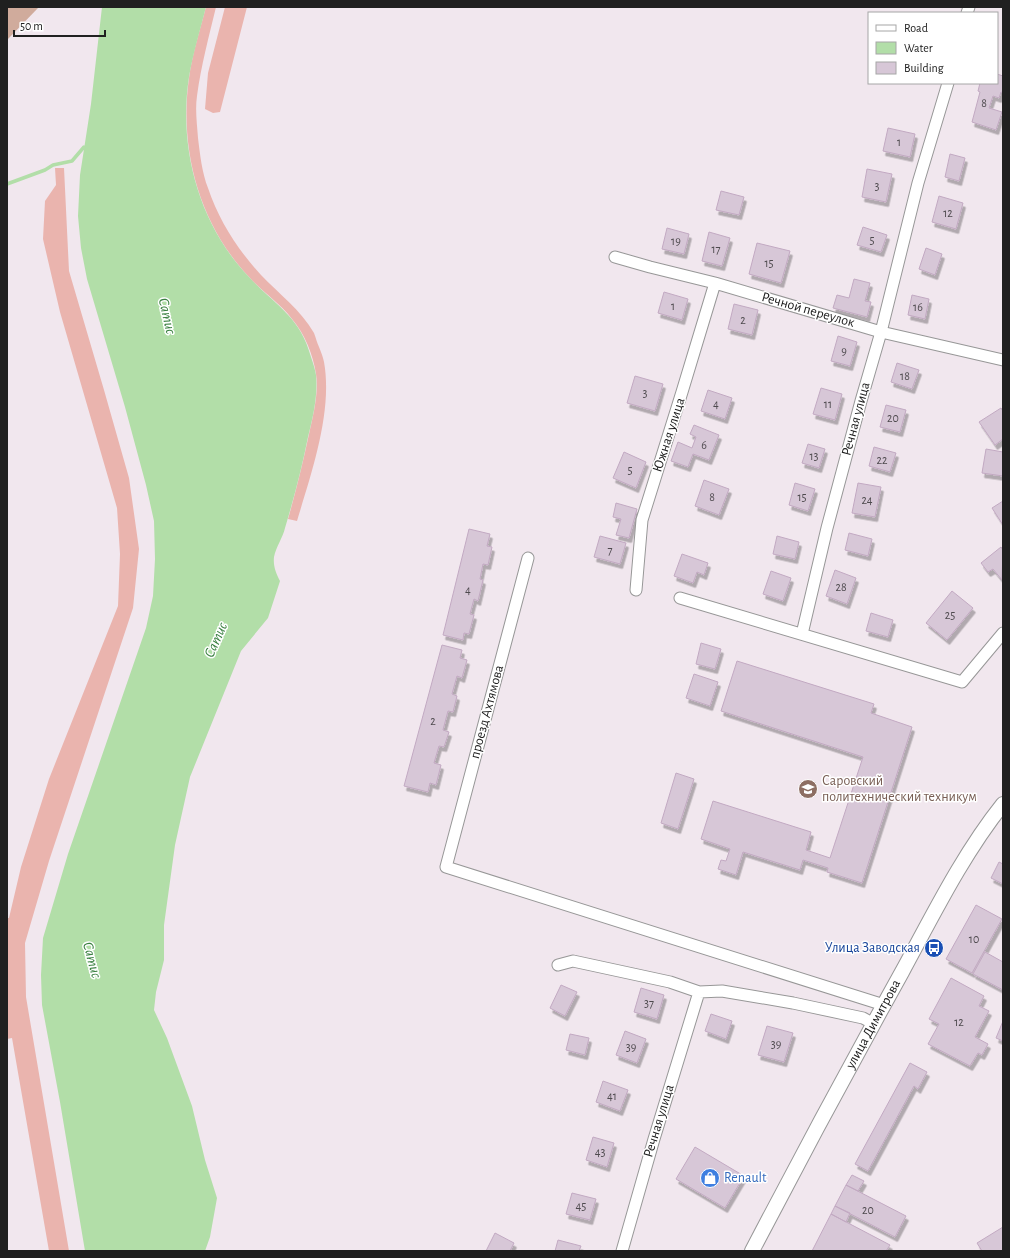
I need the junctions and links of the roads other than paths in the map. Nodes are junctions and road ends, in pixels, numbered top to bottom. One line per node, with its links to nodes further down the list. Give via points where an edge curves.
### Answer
1 (948, 84): 4 (street, Речная улица, via 918,183)
2 (615, 257): 3 (street, Речной переулок)
3 (715, 283): 4 (street, Речной переулок); 7 (street, Южная улица, via 642,520)
4 (881, 332): 5 (street, Речной переулок); 10 (street, Речная улица, via 827,528)
5 (1003, 360)
6 (528, 558): 14 (street, проезд Ахтямова, via 446,867)
7 (636, 590)
8 (680, 598): 10 (street)
9 (1003, 633): 10 (street, via 962,682)
10 (802, 634)
11 (1003, 804): 14 (street, улица Димитрова, via 952,882)
12 (558, 965): 13 (street, via 573,961 670,982)
13 (699, 992): 15 (street, via 722,991 793,1003 863,1018); 16 (street, Речная улица)
14 (884, 1005): 15 (street, улица Димитрова)
15 (874, 1024): 17 (street, улица Димитрова)
16 (622, 1251)
17 (752, 1251)

